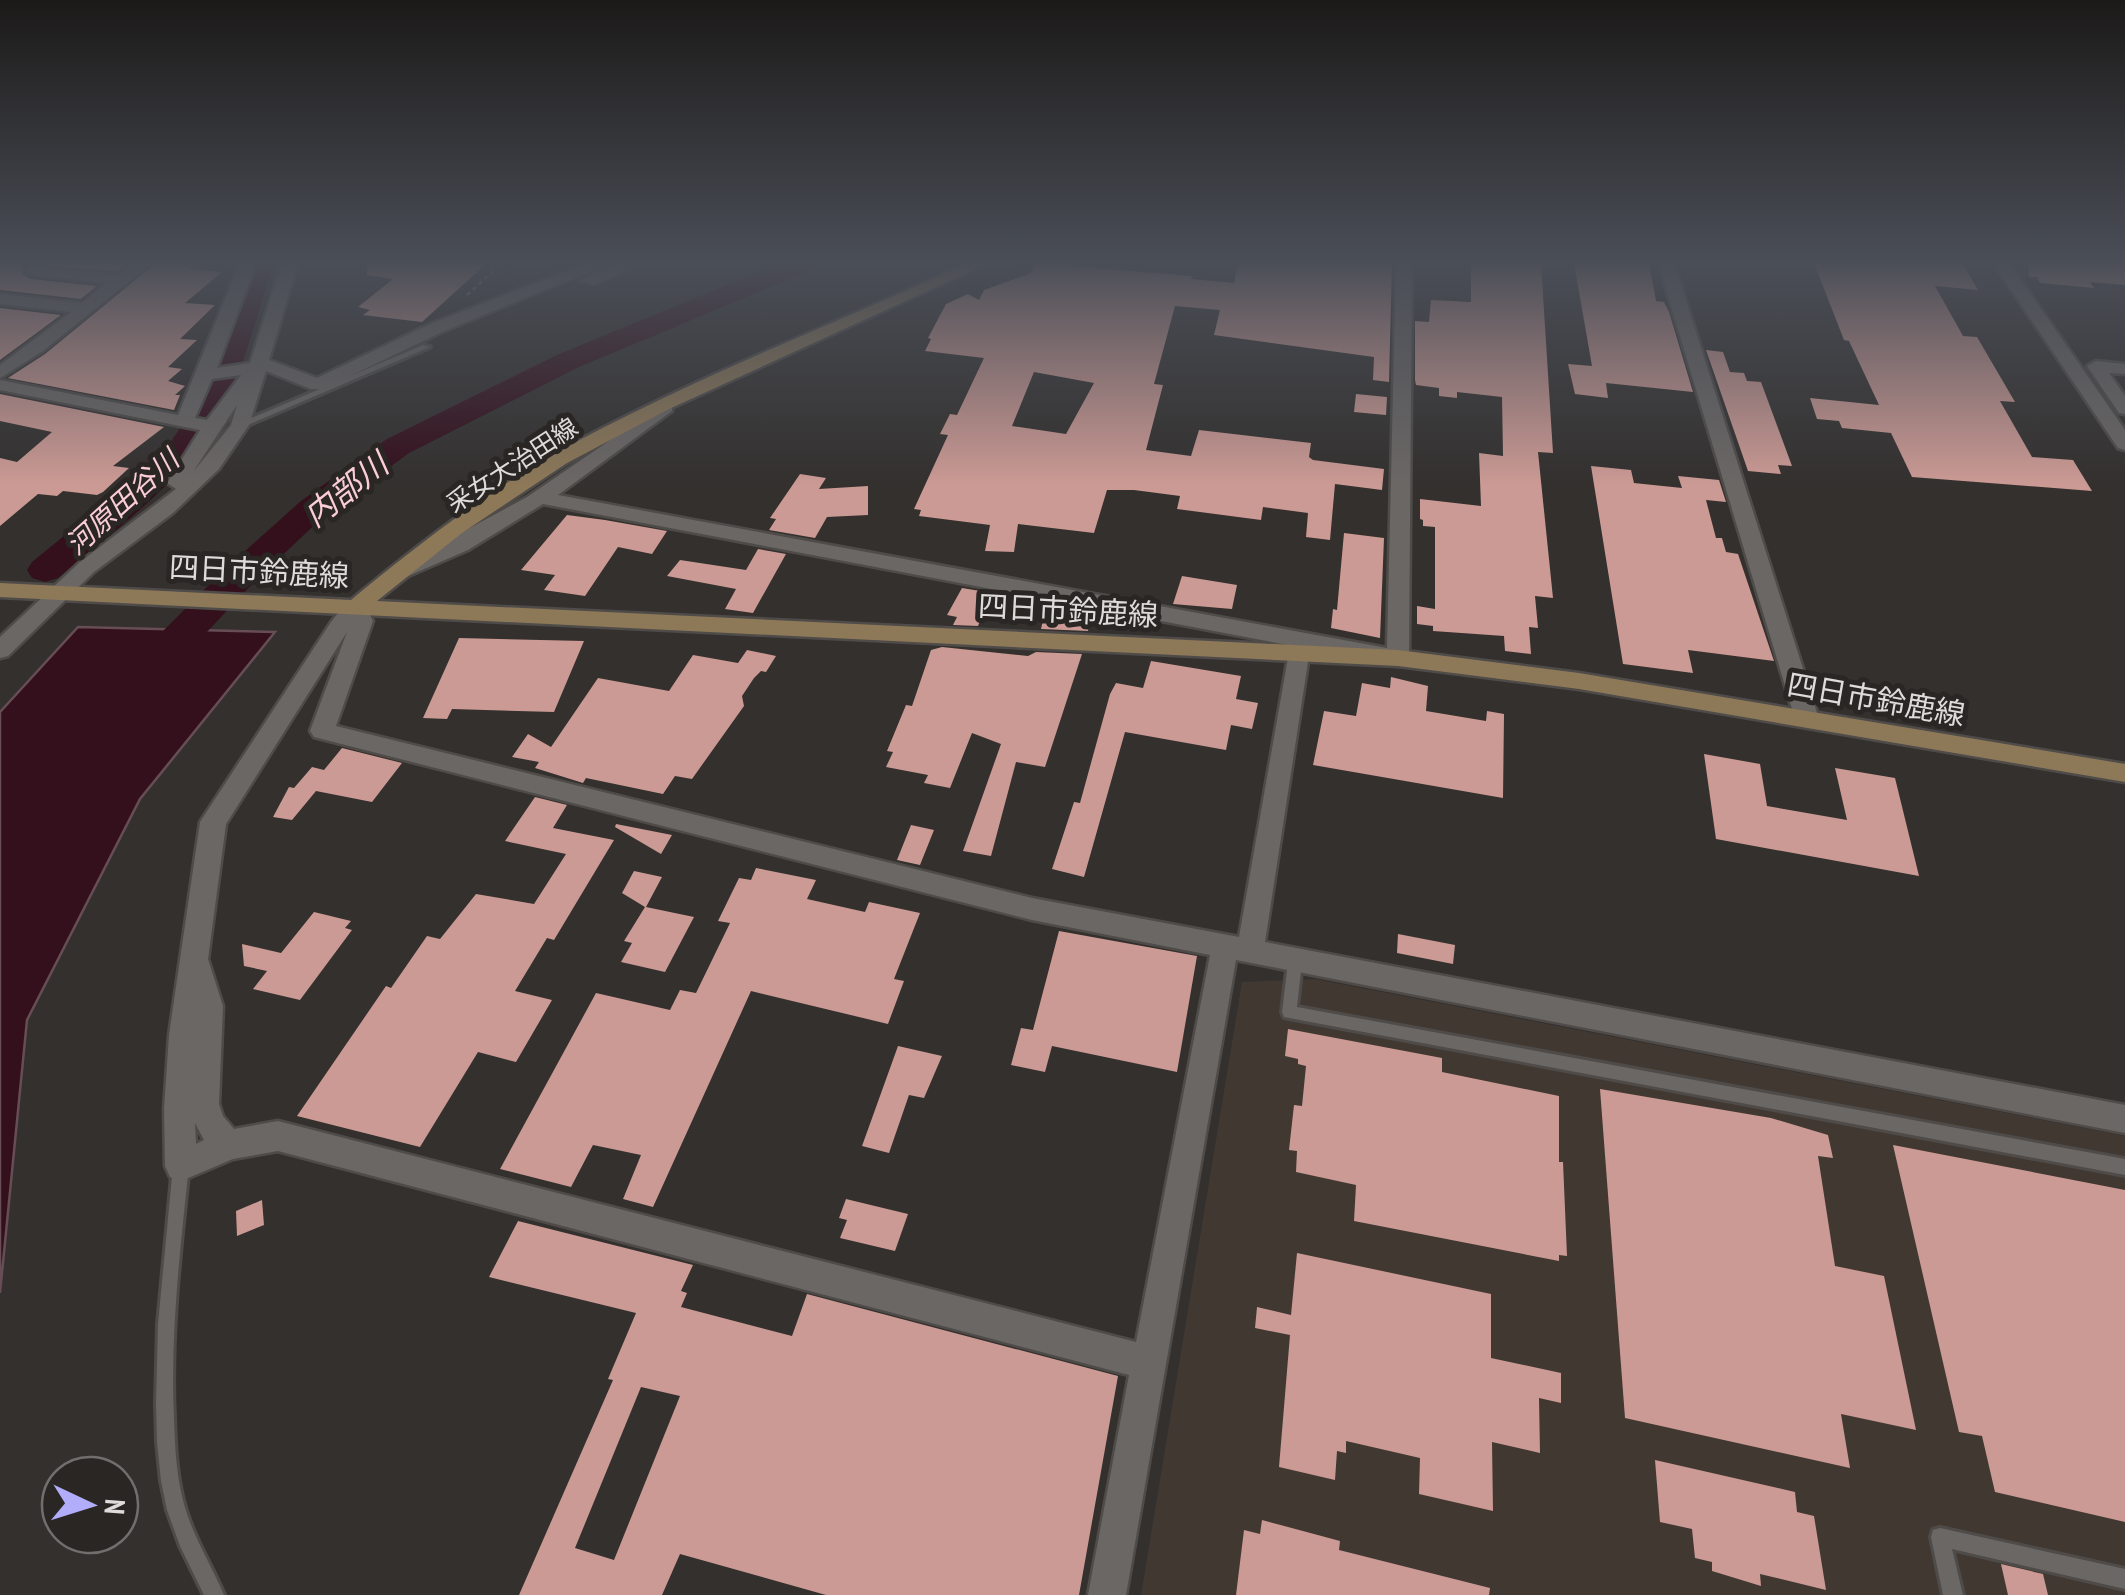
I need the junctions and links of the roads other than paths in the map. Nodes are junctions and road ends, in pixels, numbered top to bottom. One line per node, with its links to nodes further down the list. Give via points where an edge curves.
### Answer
1 (51, 337): 16 (street)
2 (221, 337): 15 (street)
3 (266, 337): 13 (street)
4 (417, 337): 17 (street)
5 (450, 337): 10 (street)
6 (817, 337): 19 (main road, 采女大治田線)
7 (1403, 337): 31 (street)
8 (1689, 337): 32 (street)
9 (2054, 337): 11 (street)
10 (426, 347): 17 (lane)
11 (2066, 355): 12 (street); 22 (street)
12 (2125, 360)
13 (256, 368): 15 (street); 17 (street, via 269,365); 20 (street); 21 (street)
14 (2125, 368): 18 (street, via 2096,366)
15 (207, 374): 20 (street)
16 (2, 384): 20 (street)
17 (320, 386): 21 (lane)
18 (2122, 401)
19 (666, 406): 23 (street); 25 (main road, 采女大治田線, via 556,461)
20 (197, 424): 24 (street, via 163,502)
21 (240, 425): 24 (street, via 212,465)
22 (2125, 444)
23 (537, 497): 25 (street, via 423,566); 31 (street)
24 (166, 509): 27 (street)
25 (392, 576): 28 (main road, 采女大治田線)
26 (0, 590): 27 (main road, 四日市鈴鹿線)
27 (66, 594): 28 (main road, 四日市鈴鹿線); 29 (street)
28 (356, 607): 30 (main road, 四日市鈴鹿線); 34 (street, via 362,621 322,731 939,888); 36 (street, via 213,822)
29 (0, 650)
30 (1300, 652): 31 (main road, 四日市鈴鹿線); 34 (street)
31 (1398, 658): 32 (main road, 四日市鈴鹿線)
32 (1807, 719): 33 (main road, 四日市鈴鹿線)
33 (2125, 773)
34 (1238, 948): 35 (street); 41 (street)
35 (1295, 962): 37 (street); 40 (lane, via 1289,1012)
36 (196, 963): 38 (street, via 208,984 210,1041 202,1094 210,1123); 39 (street, via 184,1034)
37 (2125, 1119)
38 (230, 1145): 39 (street); 41 (street, via 278,1136)
39 (181, 1166): 43 (lane, via 170,1266 170,1484)
40 (2125, 1167)
41 (1149, 1363): 44 (street)
42 (2125, 1579): 45 (lane, via 1940,1537)
43 (214, 1595)
44 (1107, 1595)
45 (1952, 1595)

